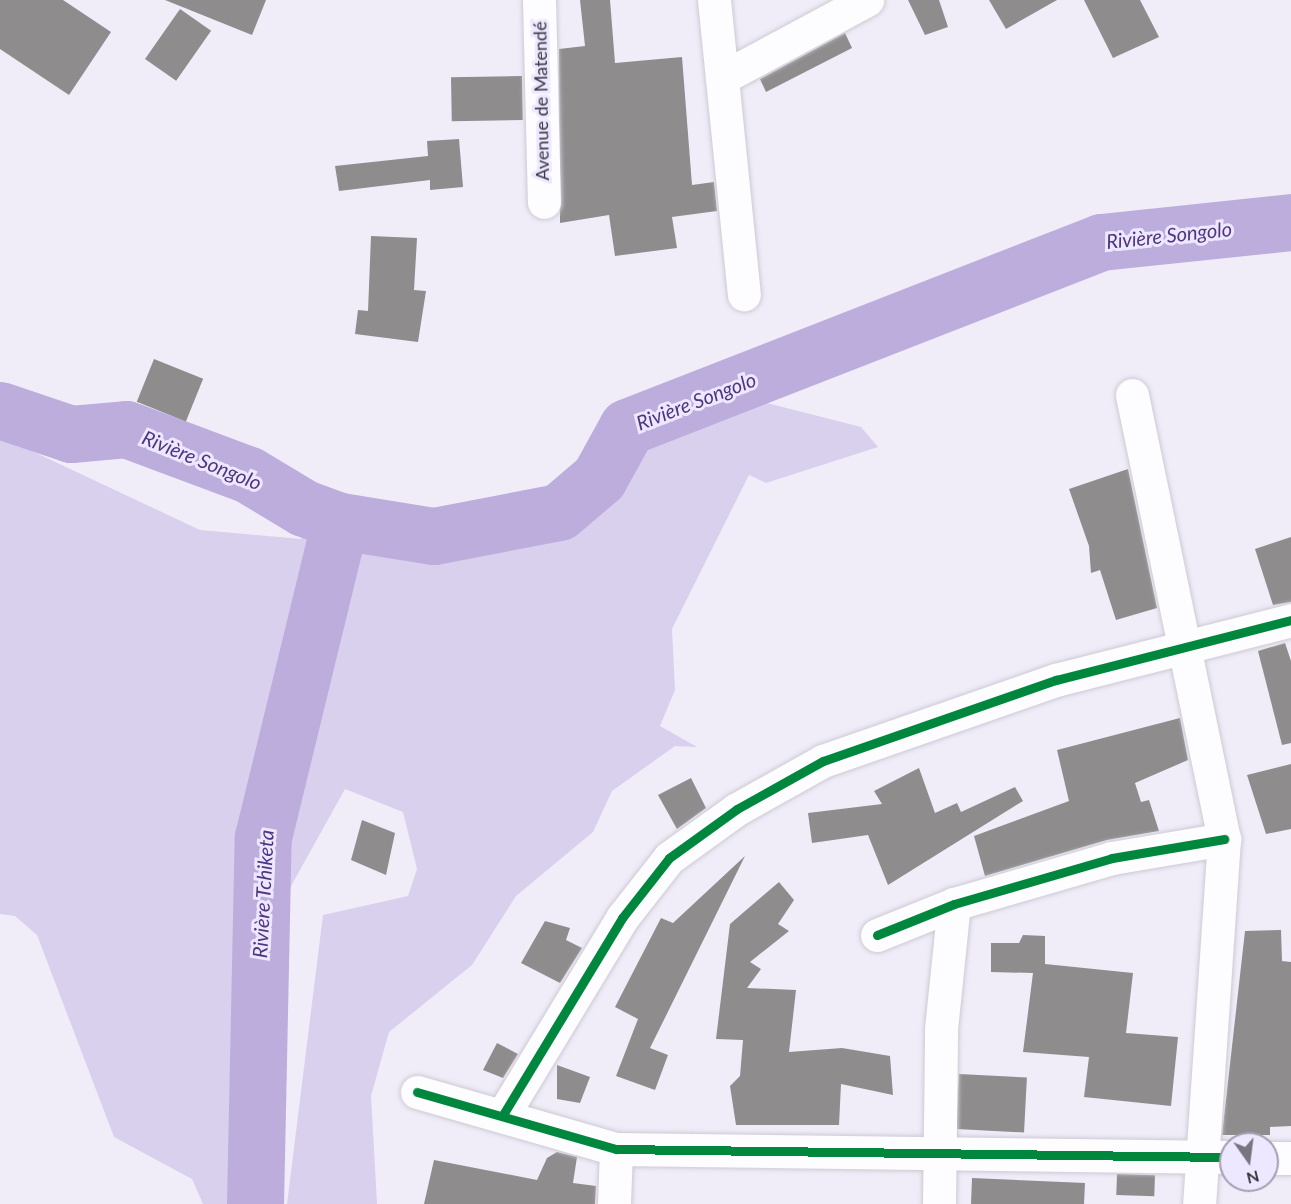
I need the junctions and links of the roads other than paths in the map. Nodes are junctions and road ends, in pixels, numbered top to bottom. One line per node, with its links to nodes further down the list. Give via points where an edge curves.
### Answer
1 (539, 0): 5 (street, Avenue de Matendé)
2 (714, 0): 4 (street)
3 (867, 0): 4 (street)
4 (722, 78): 6 (street)
5 (544, 202)
6 (744, 294)
7 (1131, 394): 9 (street)
8 (1291, 620): 9 (street)
9 (1183, 649): 10 (street); 14 (street, via 1056,680 823,761 737,809 669,858 622,918)
10 (1224, 839): 11 (street, via 1112,858); 17 (street)
11 (954, 904): 12 (street); 16 (street, via 941,1029)
12 (877, 935)
13 (417, 1092): 14 (street)
14 (504, 1113): 15 (street)
15 (616, 1149): 16 (street); 18 (street)
16 (942, 1155): 17 (street); 19 (street)
17 (1217, 1157): 20 (street)
18 (614, 1204)
19 (939, 1204)
20 (1198, 1204)

